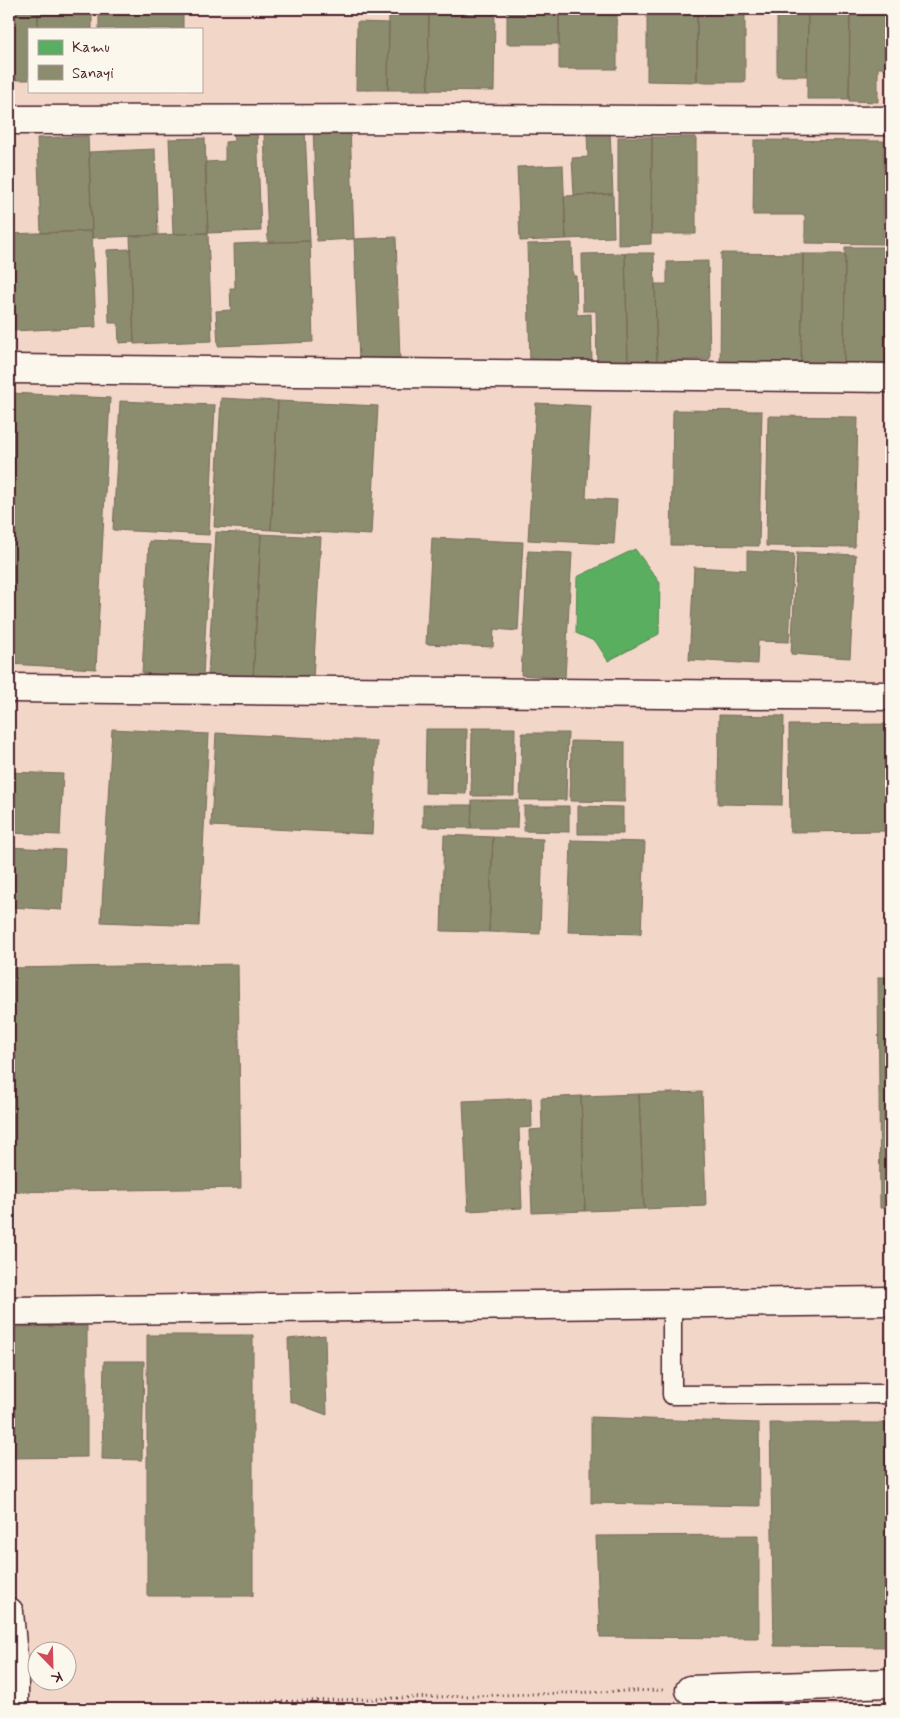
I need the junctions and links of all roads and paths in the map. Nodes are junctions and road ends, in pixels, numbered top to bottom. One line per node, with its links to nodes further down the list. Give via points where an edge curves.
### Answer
1 (9, 120): 2 (street)
2 (891, 121)
3 (9, 369): 4 (street)
4 (891, 378)
5 (9, 688): 6 (street)
6 (891, 696)
7 (891, 1301): 8 (street)
8 (672, 1303): 9 (street); 10 (lane, via 672,1395)
9 (9, 1311)
10 (891, 1394)
11 (9, 1612): 14 (street)
12 (891, 1683): 13 (street)
13 (690, 1690): 15 (path)
14 (14, 1709)
15 (36, 1709)

